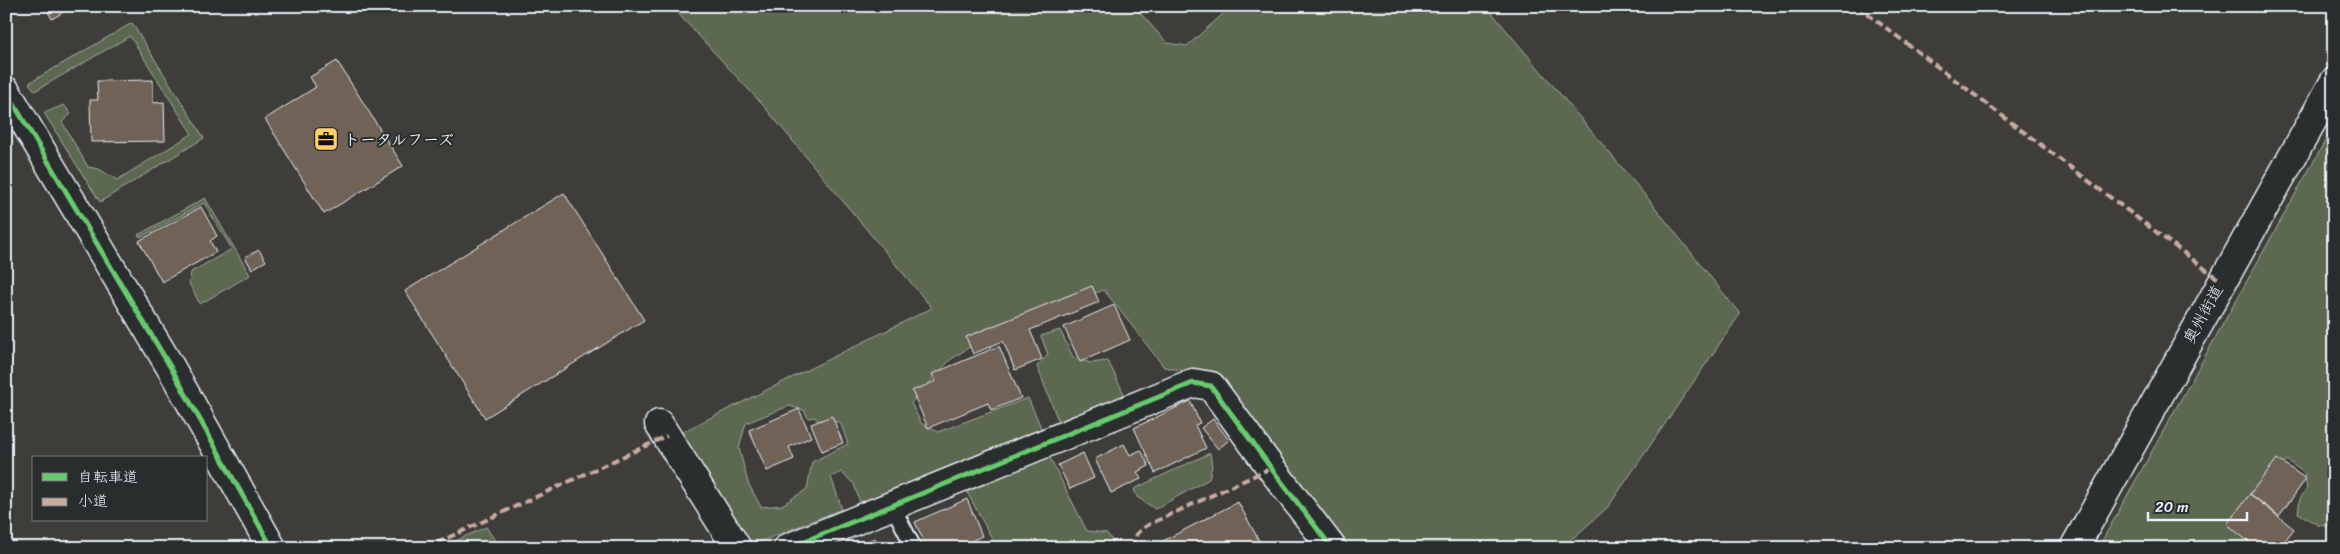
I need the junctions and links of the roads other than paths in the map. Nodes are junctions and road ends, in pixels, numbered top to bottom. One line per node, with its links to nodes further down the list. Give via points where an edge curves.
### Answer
1 (2334, 82): 10 (street, 奥州街道)
2 (6, 91): 5 (street, via 171,368)
3 (659, 424): 6 (street)
4 (892, 505): 7 (street); 8 (lane); 9 (street, via 1192,384 1211,386)
5 (272, 548)
6 (737, 548)
7 (788, 548)
8 (914, 548)
9 (1332, 548)
10 (2074, 548)

